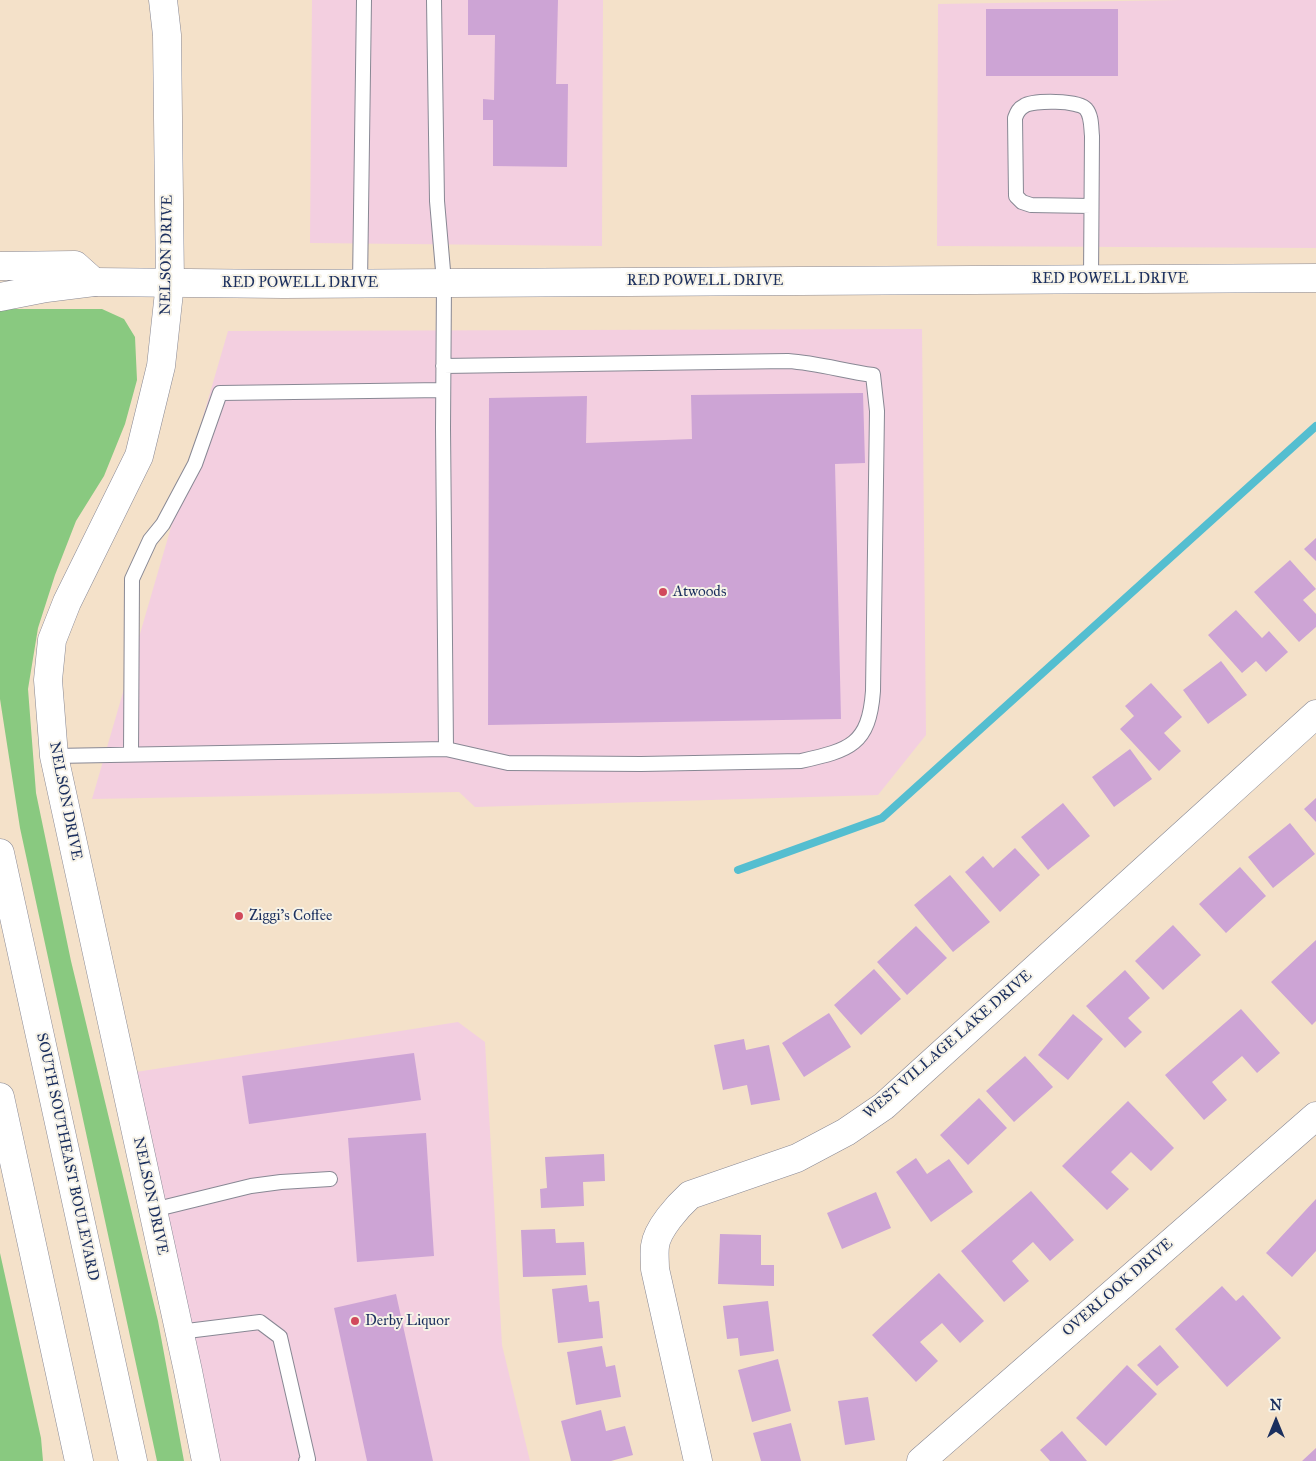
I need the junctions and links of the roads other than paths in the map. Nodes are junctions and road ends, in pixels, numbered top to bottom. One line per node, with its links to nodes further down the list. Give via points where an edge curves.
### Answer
1 (163, 0): 10 (street, NELSON DRIVE, via 167,35)
2 (364, 0): 11 (lane)
3 (434, 0): 9 (lane, via 437,201)
4 (1091, 206): 4 (lane, via 1092,136 1091,120 1086,110 1068,103 1025,104 1015,118 1016,196 1032,205); 7 (lane)
5 (0, 266): 8 (street, via 75,265)
6 (1316, 278): 7 (street, RED POWELL DRIVE)
7 (1091, 279): 9 (street, RED POWELL DRIVE)
8 (94, 282): 10 (street, RED POWELL DRIVE); 12 (street, RED POWELL DRIVE)
9 (444, 282): 11 (street, RED POWELL DRIVE); 13 (lane)
10 (170, 283): 11 (street, RED POWELL DRIVE); 18 (street, NELSON DRIVE, via 161,366 139,456 67,602 52,640 48,680)
11 (360, 283)
12 (0, 297)
13 (443, 366): 14 (lane); 16 (lane, via 813,363 873,375 877,410 873,691 868,724 860,737 847,747 801,761 508,763)
14 (443, 390): 16 (lane); 17 (lane, via 220,393 195,464 163,524 150,540 132,579)
15 (1316, 714): 29 (street, WEST VILLAGE LAKE DRIVE, via 884,1106 846,1132 797,1158 690,1195 678,1206 655,1244 655,1269)
16 (446, 750): 17 (lane)
17 (131, 754): 18 (lane)
18 (54, 756): 23 (street, NELSON DRIVE)
19 (0, 853): 26 (street, SOUTH SOUTHEAST BOULEVARD)
20 (0, 1097): 25 (street)
21 (1316, 1116): 30 (street, OVERLOOK DRIVE)
22 (330, 1179): 23 (lane, via 252,1186)
23 (153, 1210): 24 (street, NELSON DRIVE)
24 (180, 1332): 27 (street, NELSON DRIVE); 28 (lane, via 260,1322 280,1337)
25 (79, 1461)
26 (133, 1461)
27 (206, 1461)
28 (306, 1461)
29 (698, 1461)
30 (921, 1461)

